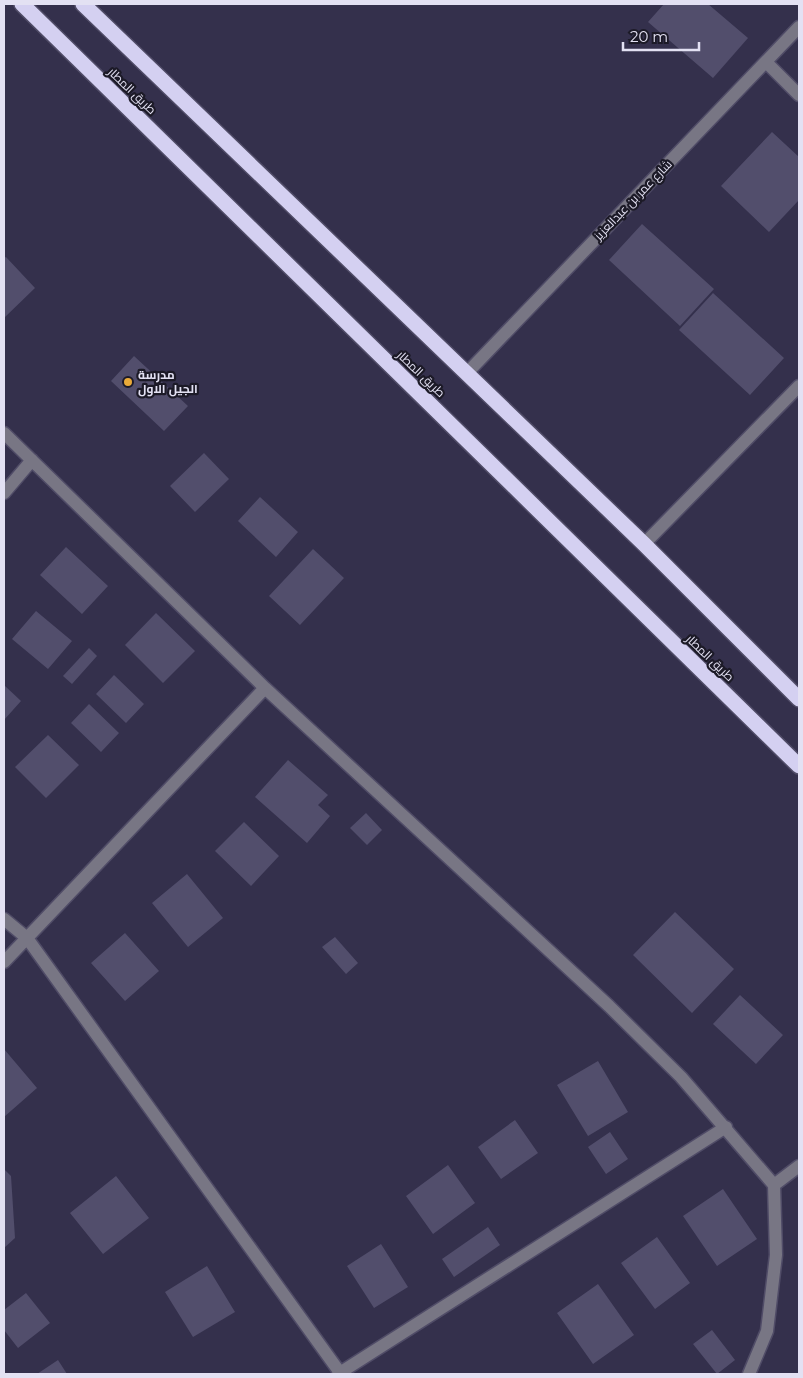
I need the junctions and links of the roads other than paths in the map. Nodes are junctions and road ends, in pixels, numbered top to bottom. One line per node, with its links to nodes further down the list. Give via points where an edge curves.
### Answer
1 (22, 4): 14 (highway, طريق المطار)
2 (83, 4): 6 (highway)
3 (799, 27): 4 (street, شارع عمر بن عبدالعزيز)
4 (766, 62): 5 (street); 6 (street, شارع عمر بن عبدالعزيز)
5 (799, 95)
6 (467, 373): 11 (highway)
7 (799, 386): 11 (street)
8 (4, 433): 9 (street)
9 (32, 460): 10 (street); 12 (street)
10 (4, 493)
11 (644, 544): 13 (highway)
12 (264, 688): 16 (street); 18 (street, via 609,1006)
13 (799, 699)
14 (799, 766)
15 (4, 919): 16 (street)
16 (27, 938): 17 (street); 21 (street)
17 (4, 962)
18 (726, 1127): 20 (street); 21 (street)
19 (799, 1166): 20 (street)
20 (774, 1186): 22 (street, via 776,1255 767,1331)
21 (339, 1374)
22 (749, 1374)

